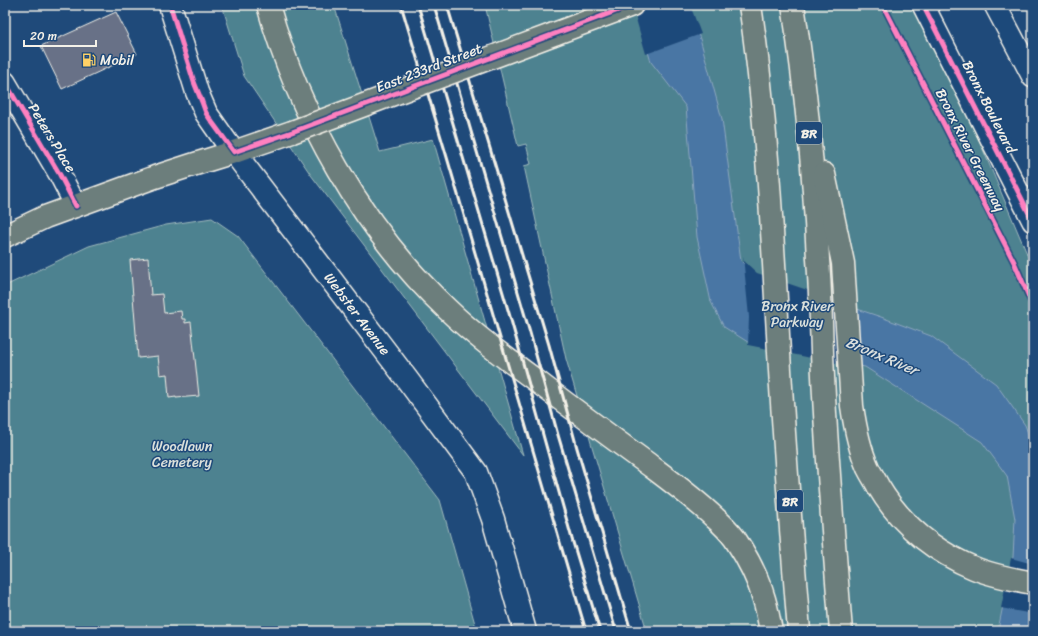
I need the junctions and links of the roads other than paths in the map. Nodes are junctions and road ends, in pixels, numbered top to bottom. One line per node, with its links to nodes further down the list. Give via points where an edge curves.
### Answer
1 (170, 5): 11 (main road, Webster Avenue, via 206,113)
2 (268, 5): 17 (main road, via 287,61 317,130 355,199 392,249 446,309 482,341 689,495 722,524 734,537 751,567 764,597)
3 (632, 5): 11 (main road, East 233rd Street, bridge)
4 (750, 5): 18 (main road, BR, via 761,97 774,258)
5 (793, 5): 8 (main road, BR)
6 (923, 5): 13 (street, Bronx Boulevard)
7 (995, 5): 9 (street)
8 (803, 76): 15 (main road, via 843,263 855,424 868,469 895,510 930,545 975,568); 19 (main road, BR, via 819,261 823,377)
9 (1033, 77)
10 (5, 82): 12 (street, Peters Place)
11 (234, 152): 12 (main road, East 233rd Street); 16 (main road, Webster Avenue, via 476,472 493,519)
12 (76, 206): 14 (main road, East 233rd Street)
13 (1033, 221)
14 (5, 236)
15 (1033, 583)
16 (525, 631)
17 (771, 631)
18 (799, 631)
19 (841, 631)

